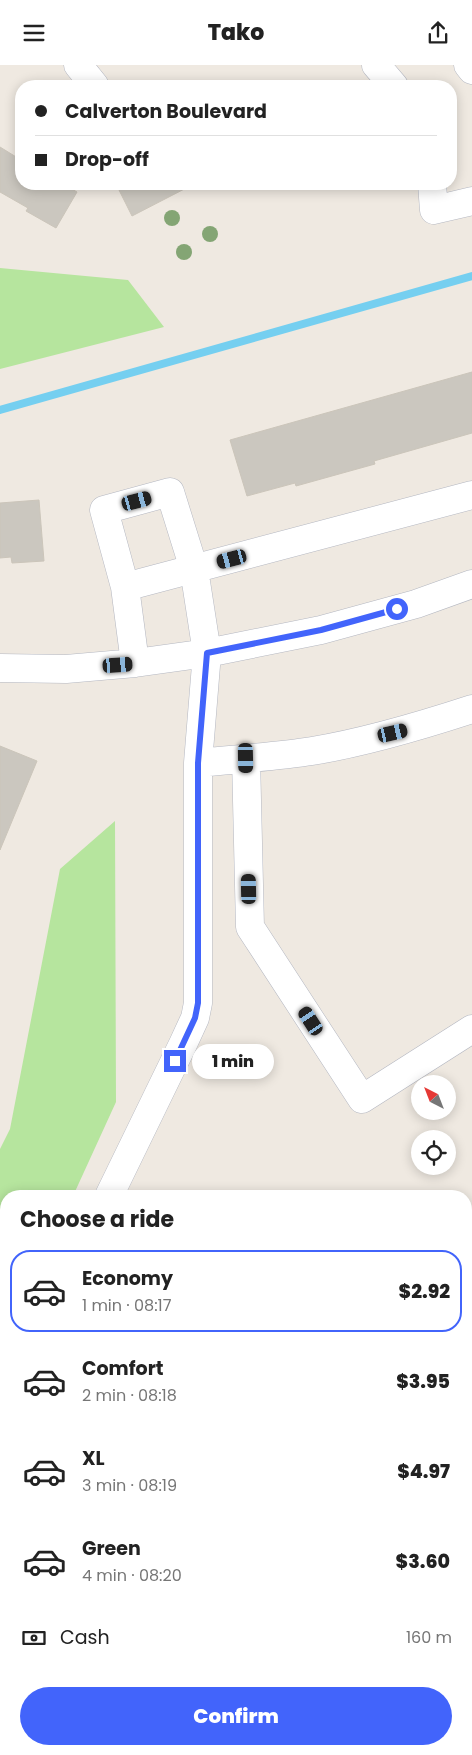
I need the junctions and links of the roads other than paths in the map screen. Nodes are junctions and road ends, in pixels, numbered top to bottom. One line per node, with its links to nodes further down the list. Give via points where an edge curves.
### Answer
1 (78, 65): 5 (street)
2 (376, 65): 6 (street)
3 (468, 65): 4 (street)
4 (472, 70)
5 (90, 80)
6 (389, 80)
7 (432, 190): 8 (street, via 434,210)
8 (472, 201)
9 (472, 495): 10 (street)
10 (194, 569): 12 (street); 12 (street, via 170,492 104,509); 13 (street)
11 (472, 584): 13 (street, via 416,604 321,630)
12 (126, 587): 14 (street)
13 (207, 653): 14 (street); 18 (street)
14 (135, 663): 15 (street, via 66,669)
15 (0, 668)
16 (472, 709): 17 (street, via 408,730 307,751)
17 (246, 758): 18 (street); 19 (street, via 250,927 362,1099)
18 (198, 763): 20 (street, via 198,1003 195,1018)
19 (472, 1029)
20 (112, 1190)

